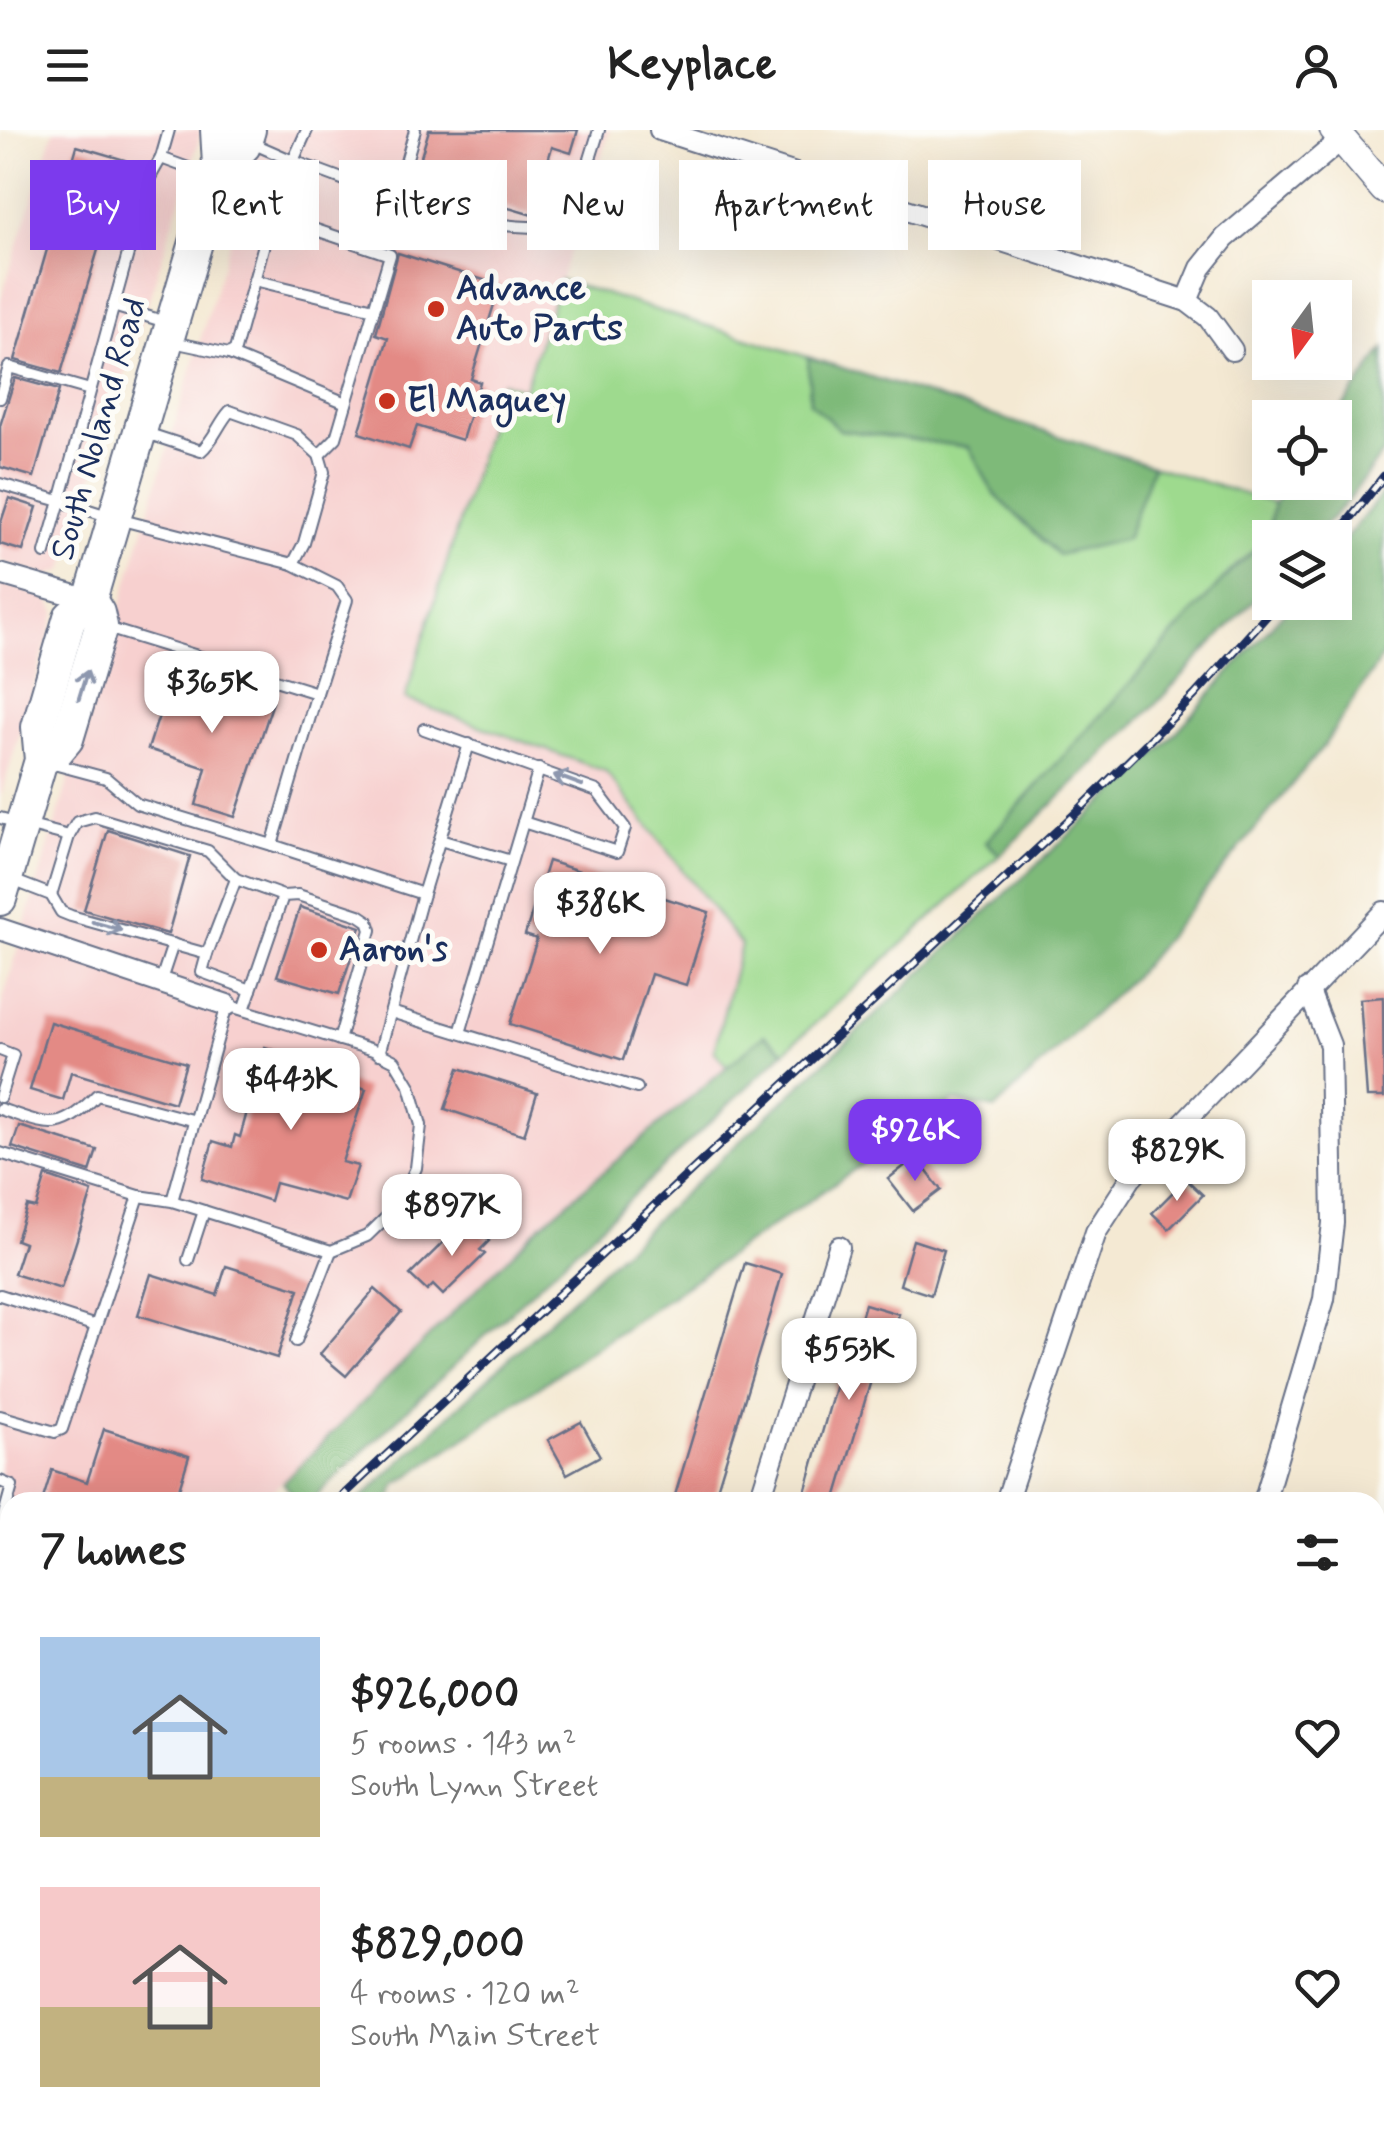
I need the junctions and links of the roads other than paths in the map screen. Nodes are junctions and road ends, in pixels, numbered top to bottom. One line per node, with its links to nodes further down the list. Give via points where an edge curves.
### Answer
1 (170, 130): 8 (lane)
2 (307, 130): 11 (lane)
3 (415, 130): 12 (lane)
4 (598, 130): 15 (lane, via 577,201 548,227)
5 (660, 130): 20 (street)
6 (237, 133): 9 (main road, via 244,146); 10 (lane)
7 (1338, 134): 14 (main road); 20 (street, via 1226,238 1201,268)
8 (161, 158): 13 (lane); 21 (lane, via 148,181)
9 (231, 160)
10 (291, 160)
11 (293, 160)
12 (406, 160)
13 (176, 163)
14 (1384, 189)
15 (507, 226)
16 (319, 231): 22 (lane, via 390,255)
17 (194, 250): 23 (main road, South Noland Road)
18 (262, 250): 19 (lane)
19 (254, 280): 22 (lane); 25 (lane)
20 (1187, 301): 24 (street)
21 (113, 306): 23 (lane); 26 (lane)
22 (374, 309): 28 (lane)
23 (169, 332): 25 (lane); 29 (main road, South Noland Road)
24 (1232, 350)
25 (230, 354): 28 (lane)
26 (90, 390): 27 (lane, via 9,367); 32 (lane)
27 (0, 398)
28 (346, 404): 30 (lane, via 336,438)
29 (140, 431): 30 (lane, via 201,451 230,411 297,435); 33 (main road, South Noland Road)
30 (319, 455): 35 (lane, via 324,472)
31 (0, 484): 32 (lane)
32 (60, 501): 33 (lane); 34 (lane)
33 (114, 518): 35 (lane); 37 (main road, South Noland Road)
34 (45, 553)
35 (293, 564): 38 (lane, via 337,586 347,600)
36 (0, 574): 37 (street)
37 (96, 613): 38 (lane); 41 (main road, South Noland Road, via 70,618 38,727)
38 (317, 692): 47 (lane)
39 (424, 729): 40 (lane)
40 (469, 744): 42 (lane); 46 (lane)
41 (41, 760): 43 (main road, South Noland Road); 47 (lane, via 106,778 138,804)
42 (539, 769): 44 (lane); 44 (lane, one-way to 42, via 616,852 625,828 598,790)
43 (11, 821): 45 (lane); 49 (main road, South Noland Road)
44 (523, 822): 48 (lane)
45 (70, 836): 50 (lane, via 77,822 95,817 208,851); 52 (lane)
46 (440, 840): 48 (lane); 51 (lane)
47 (272, 845): 51 (lane)
48 (511, 861): 65 (lane)
49 (4, 879): 52 (lane)
50 (236, 879): 53 (lane); 57 (lane)
51 (423, 894): 64 (lane)
52 (51, 895): 56 (lane, one-way to 56, via 71,916)
53 (282, 896): 61 (lane); 66 (lane, via 368,921 371,930)
54 (1384, 912): 60 (street)
55 (0, 929): 59 (street)
56 (173, 944): 57 (lane); 59 (lane)
57 (207, 954): 58 (lane)
58 (202, 972): 61 (lane); 62 (lane)
59 (160, 982): 62 (street)
60 (1308, 989): 85 (street, via 1130,1178 1096,1232); 86 (street, via 1330,1045 1333,1223 1324,1300)
61 (251, 990): 63 (lane)
62 (196, 995): 63 (street)
63 (235, 1008): 66 (lane); 72 (lane)
64 (390, 1012): 65 (lane); 68 (lane)
65 (460, 1033): 69 (lane)
66 (339, 1040): 68 (lane)
67 (0, 1050): 70 (lane, via 13,1054)
68 (380, 1054): 78 (lane, via 396,1062 410,1086 421,1125 416,1168 399,1205 367,1236)
69 (637, 1088)
70 (0, 1097)
71 (0, 1109): 72 (lane, via 64,1123 97,1096)
72 (195, 1121): 75 (lane)
73 (0, 1153): 74 (lane)
74 (139, 1196): 75 (lane); 81 (lane)
75 (172, 1202): 76 (lane)
76 (204, 1211): 78 (lane); 79 (lane)
77 (839, 1246): 84 (street)
78 (331, 1251): 82 (lane)
79 (188, 1260)
80 (0, 1294): 81 (lane)
81 (96, 1326): 83 (lane, via 59,1432)
82 (296, 1341)
83 (0, 1416)
84 (762, 1492)
85 (1009, 1492)
86 (1267, 1492)

